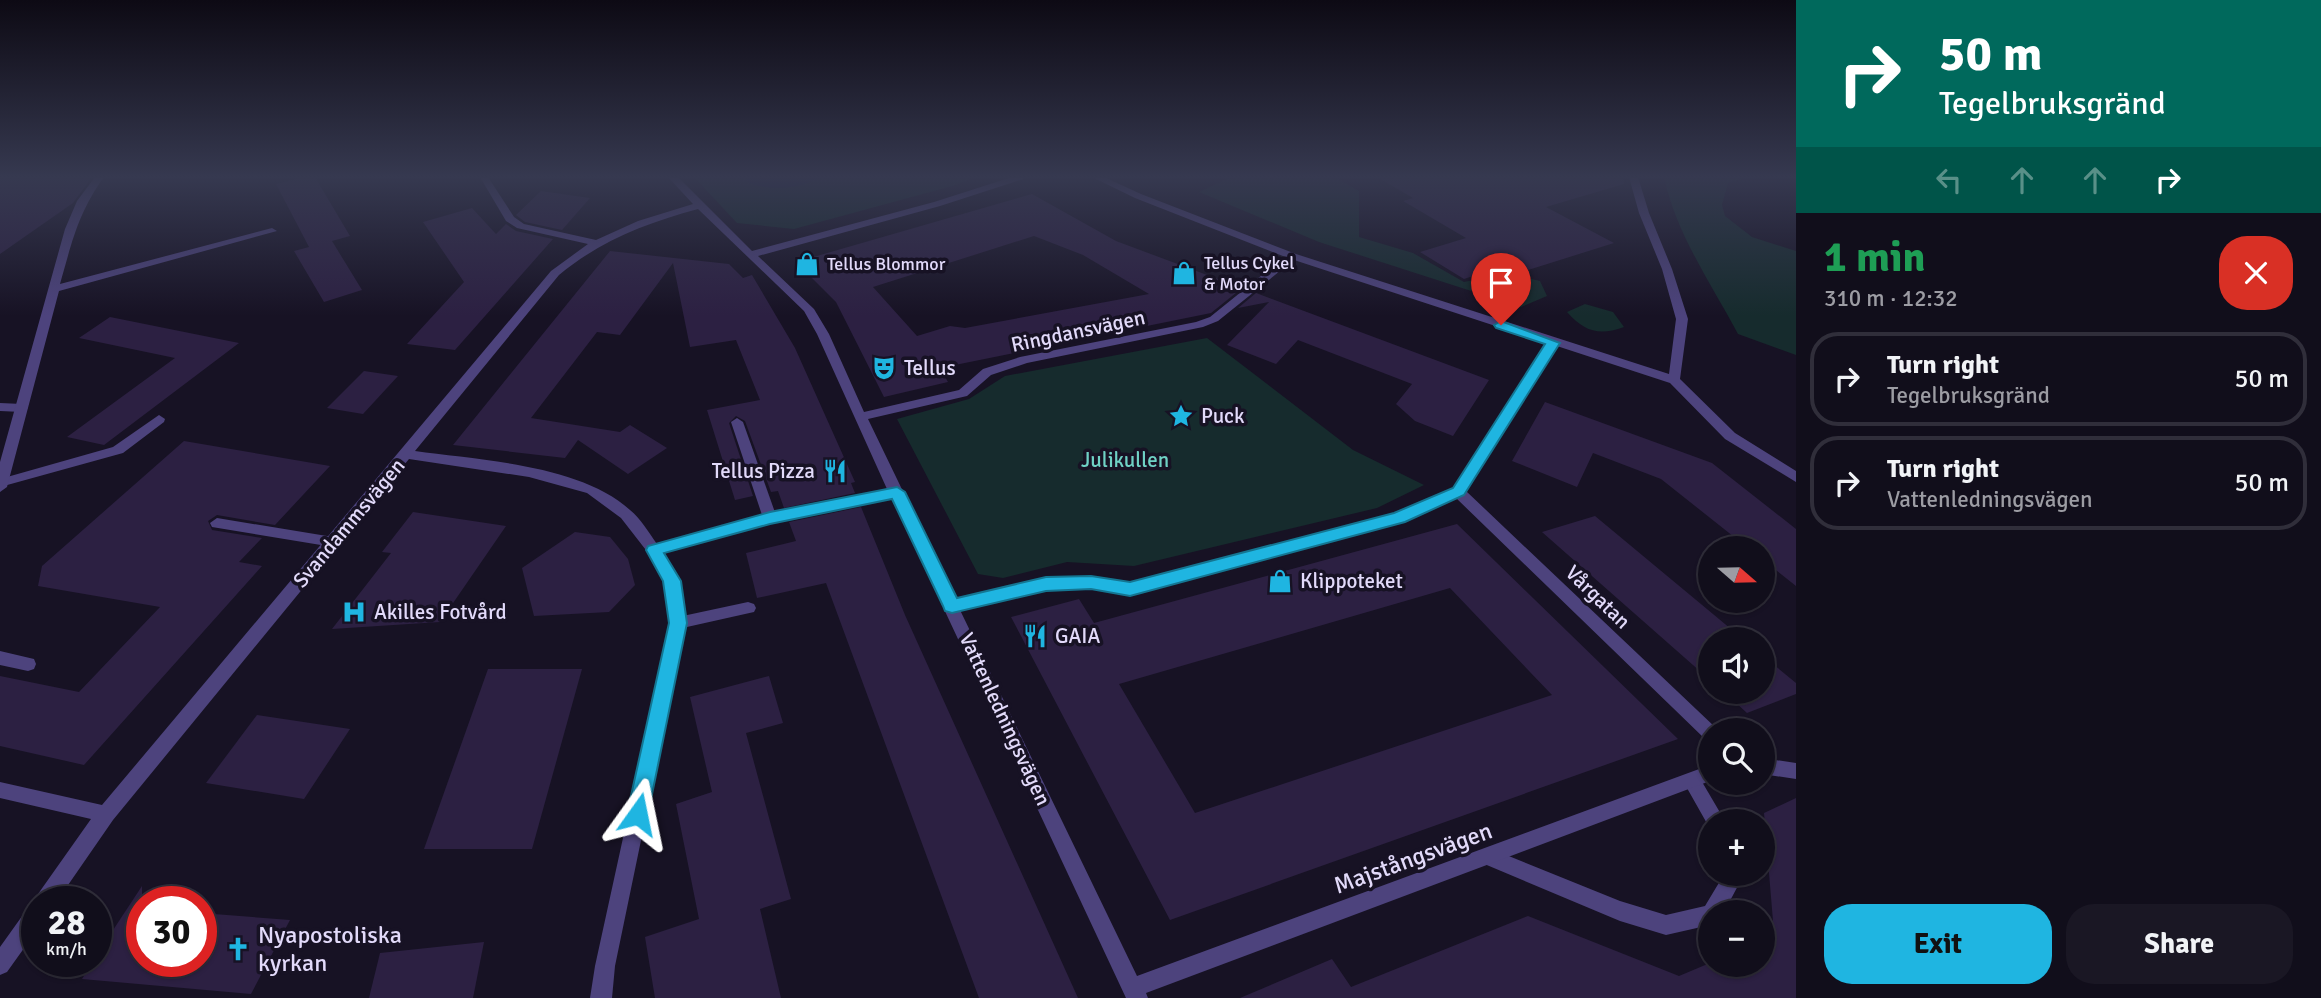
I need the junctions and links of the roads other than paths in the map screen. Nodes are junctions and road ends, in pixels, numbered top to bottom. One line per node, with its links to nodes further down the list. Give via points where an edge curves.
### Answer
1 (72, 224): 12 (street)
2 (517, 224): 9 (street)
3 (640, 224): 9 (street, Svandammsvägen)
4 (718, 224): 10 (street, Vattenledningsvägen)
5 (867, 224): 10 (street)
6 (1209, 224): 11 (street)
7 (1648, 224): 14 (street, via 1682,319)
8 (272, 231): 12 (street)
9 (593, 242): 20 (street, Svandammsvägen, via 555,273)
10 (751, 255): 17 (street, Vattenledningsvägen, via 808,309)
11 (1292, 256): 13 (street); 17 (street, Ringdansvägen, via 1214,319 1199,325 1024,360 987,372 963,393)
12 (55, 289): 16 (street)
13 (1553, 343): 14 (street); 24 (street)
14 (1674, 380): 21 (street, via 1730,436)
15 (0, 407): 16 (street)
16 (22, 408): 22 (street)
17 (860, 417): 23 (street, Vattenledningsvägen)
18 (159, 419): 22 (street, via 118,450)
19 (737, 422): 25 (street)
20 (407, 454): 27 (street, Svandammsvägen); 28 (street, via 529,472 592,491 626,514)
21 (1796, 477)
22 (1, 485)
23 (897, 492): 25 (street); 29 (street, Vattenledningsvägen)
24 (1458, 492): 29 (street, via 1399,518 1130,589 1091,582 1046,584); 34 (street, Vårgatan)
25 (770, 518): 28 (street)
26 (217, 523): 27 (street)
27 (333, 542): 39 (street, Svandammsvägen)
28 (654, 550): 31 (street, via 672,581)
29 (952, 606): 45 (street, Vattenledningsvägen)
30 (748, 608): 31 (street)
31 (678, 623): 46 (street)
32 (0, 658): 33 (street)
33 (27, 664)
34 (1698, 722)
35 (1775, 768): 36 (street)
36 (1796, 771)
37 (1698, 778): 40 (street, Majstångsvägen)
38 (0, 790): 39 (street)
39 (106, 814): 41 (street, Svandammsvägen)
40 (1489, 857): 42 (street, via 1666,925); 45 (street, Majstångsvägen)
41 (56, 886)
42 (1698, 917)
43 (21, 935): 44 (street)
44 (0, 965)
45 (1134, 993)
46 (601, 998)

